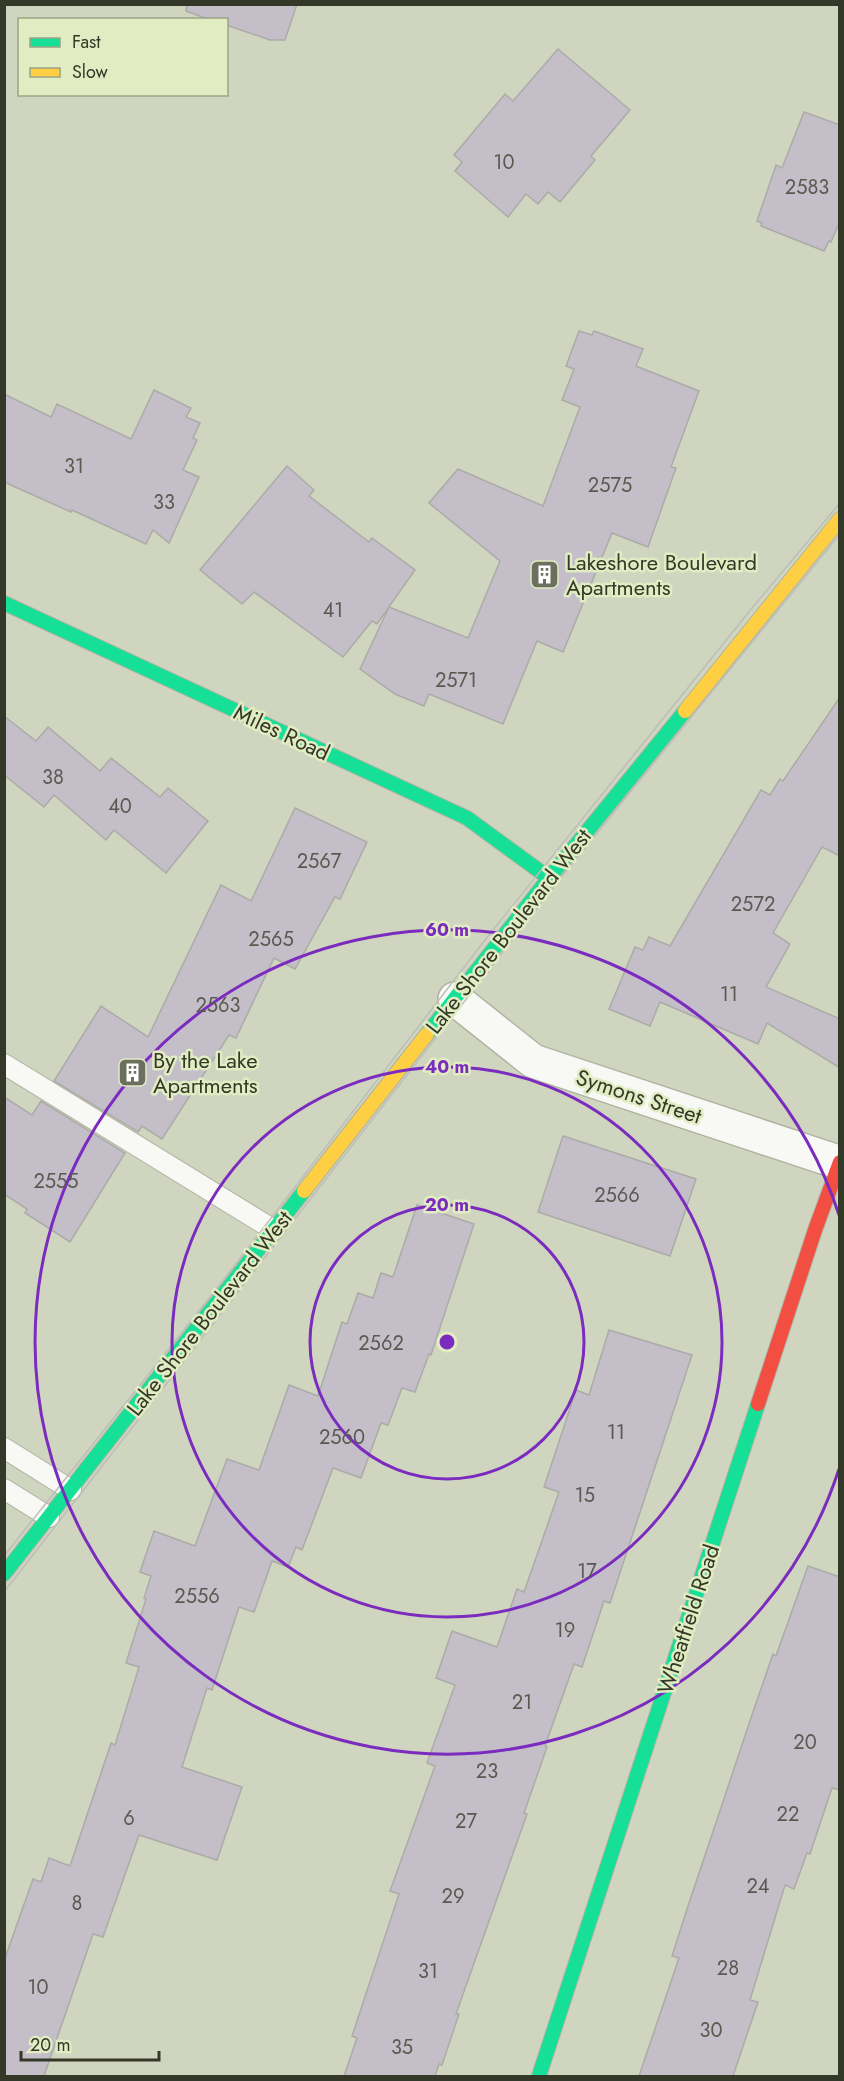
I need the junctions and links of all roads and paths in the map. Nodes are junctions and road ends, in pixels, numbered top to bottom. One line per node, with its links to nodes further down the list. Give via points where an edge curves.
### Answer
1 (840, 519): 3 (street, Lake Shore Boulevard West)
2 (4, 603): 3 (street, Miles Road, via 467,818)
3 (549, 878): 4 (street, Lake Shore Boulevard West)
4 (455, 999): 6 (street, Symons Street, via 533,1061); 7 (street, Lake Shore Boulevard West)
5 (4, 1064): 7 (lane)
6 (839, 1162): 13 (street, Wheatfield Road)
7 (274, 1230): 10 (street, Lake Shore Boulevard West)
8 (4, 1449): 10 (lane)
9 (4, 1489): 11 (lane)
10 (71, 1490): 11 (street, Lake Shore Boulevard West)
11 (49, 1517): 12 (street, Lake Shore Boulevard West)
12 (4, 1574)
13 (539, 2076)

